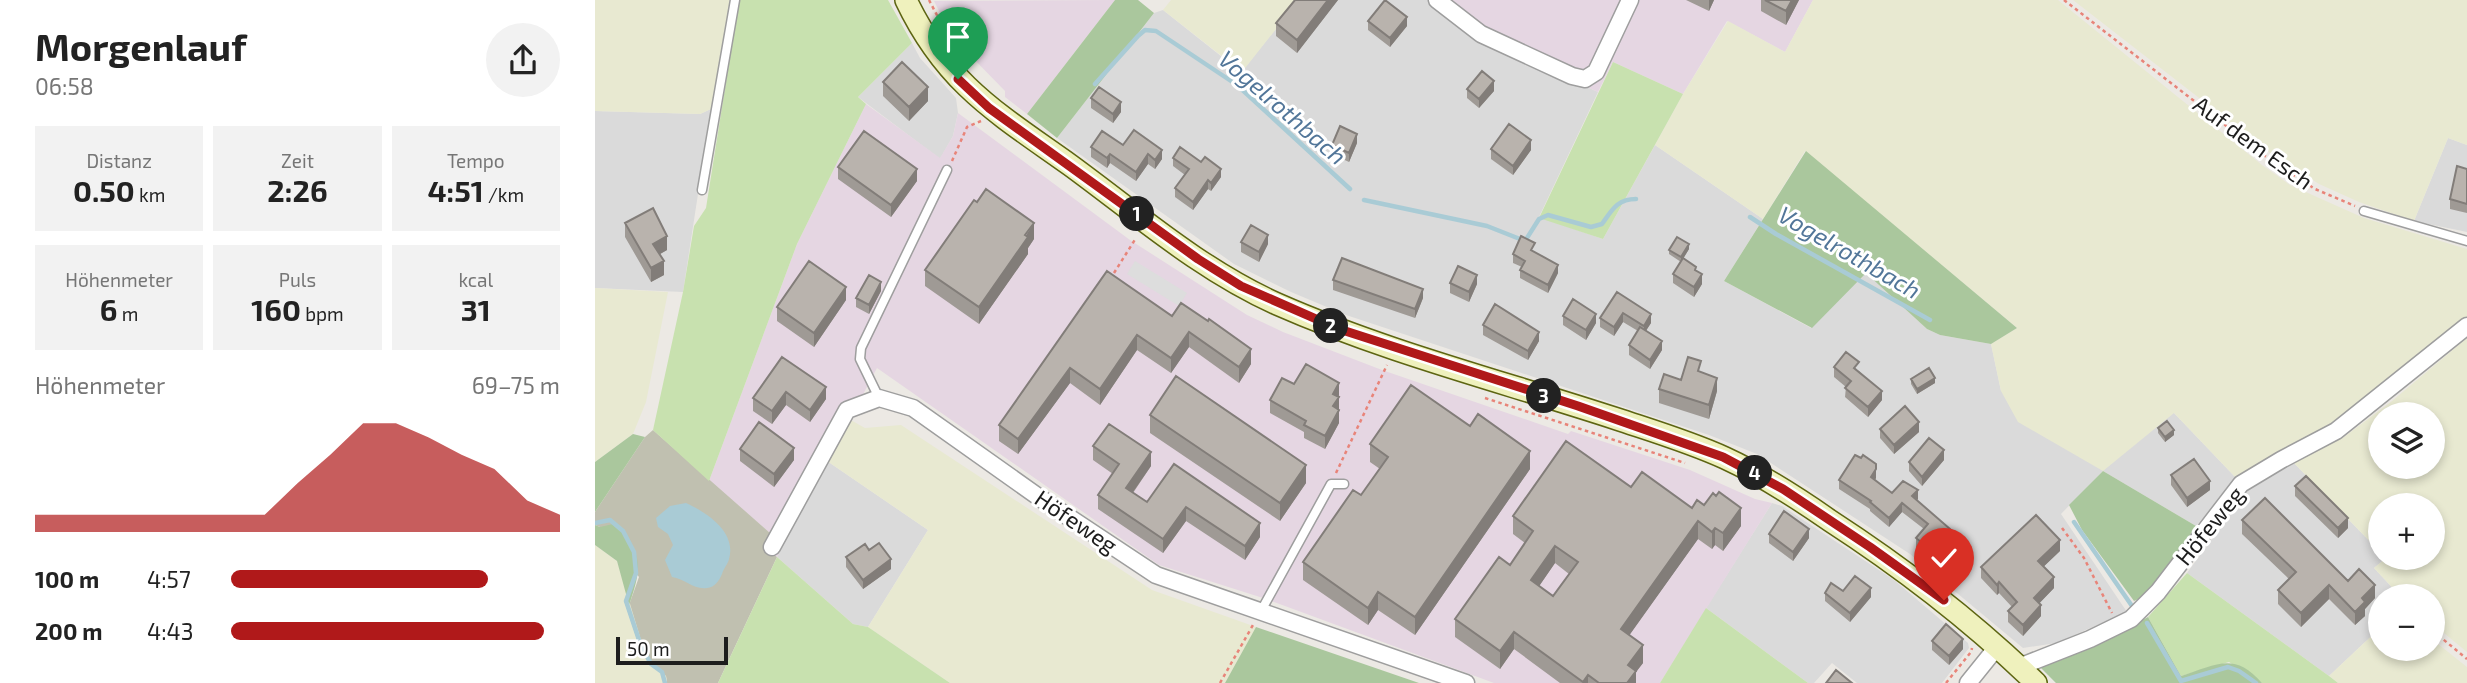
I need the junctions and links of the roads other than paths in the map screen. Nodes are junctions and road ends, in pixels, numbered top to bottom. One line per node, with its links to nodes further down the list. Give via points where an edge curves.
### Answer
1 (735, 0): 6 (lane)
2 (906, 0): 14 (main road, via 936,52 989,108 1241,286 1339,329 1731,460 1870,547 1944,600)
3 (1437, 0): 4 (street, via 1481,34 1585,79 1595,72)
4 (1630, 0)
5 (947, 170): 10 (lane, via 861,348 860,359)
6 (702, 190)
7 (2364, 211): 8 (lane)
8 (2467, 241)
9 (2467, 326): 15 (street, Höfeweg, via 2336,432 2241,484 2158,592 2131,619)
10 (879, 398): 12 (street, via 847,410); 13 (street, Höfeweg, via 913,408 1156,575)
11 (1344, 484): 13 (lane, via 1331,484)
12 (772, 547)
13 (1261, 611): 16 (street, Höfeweg)
14 (1997, 647): 15 (main road); 17 (street)
15 (2019, 667): 18 (main road)
16 (1466, 683)
17 (1968, 683)
18 (2036, 683)

